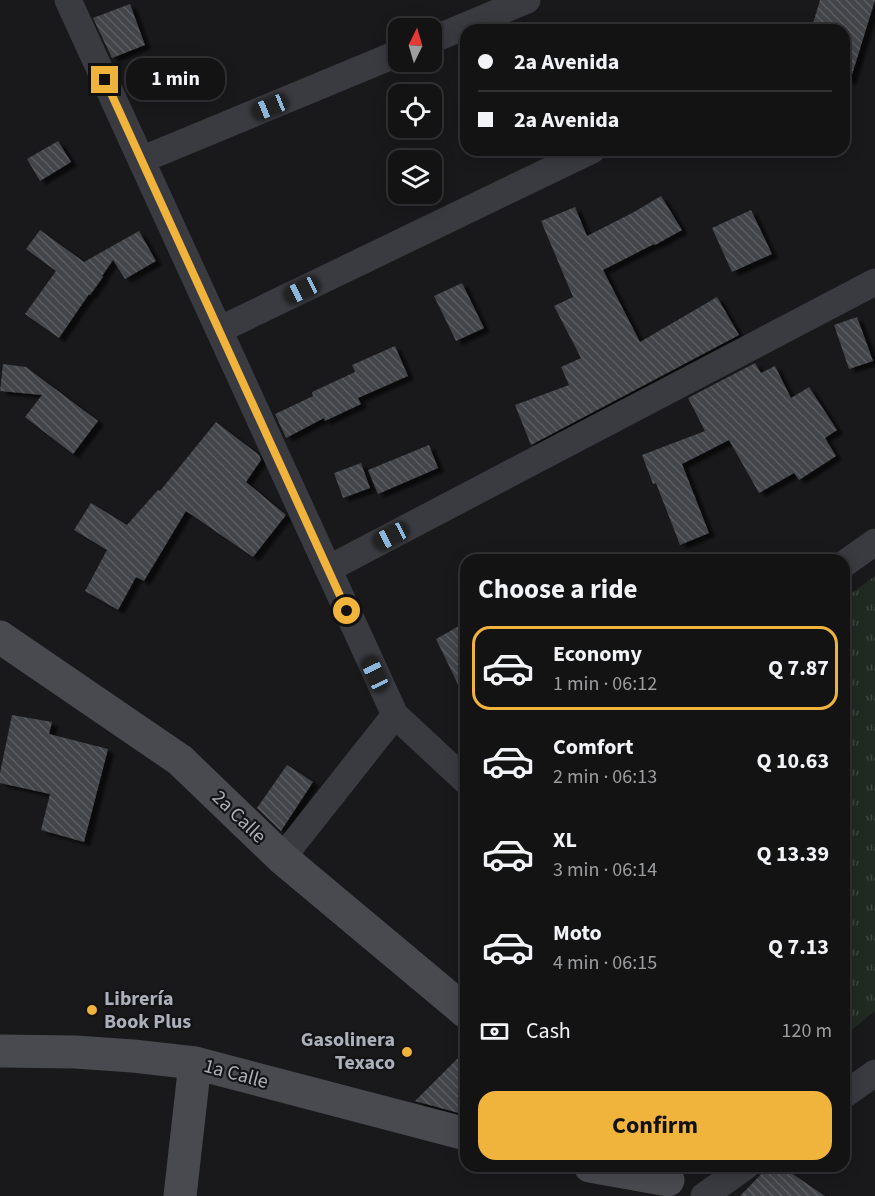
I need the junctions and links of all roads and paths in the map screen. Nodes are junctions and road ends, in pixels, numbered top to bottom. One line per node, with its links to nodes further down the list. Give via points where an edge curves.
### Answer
1 (68, 0): 8 (street)
2 (527, 0): 3 (street)
3 (470, 24)
4 (460, 28): 5 (street)
5 (442, 36)
6 (388, 58): 8 (street)
7 (580, 156): 10 (street)
8 (141, 160): 10 (street)
9 (875, 282): 13 (street)
10 (219, 330): 13 (street)
11 (875, 542): 12 (street)
12 (850, 560)
13 (328, 569): 15 (street)
14 (0, 637): 17 (main road, 2a Calle, via 180,760)
15 (394, 715): 16 (street); 17 (street)
16 (460, 776)
17 (282, 858): 18 (main road, 2a Calle)
18 (460, 1007)
19 (0, 1051): 20 (main road, 1a Calle, via 75,1052)
20 (195, 1063): 23 (main road, 1a Calle); 27 (main road)
21 (875, 1072): 22 (street)
22 (850, 1091)
23 (460, 1132)
24 (624, 1172): 26 (main road)
25 (738, 1172): 28 (street)
26 (669, 1180)
27 (180, 1196)
28 (704, 1196)

